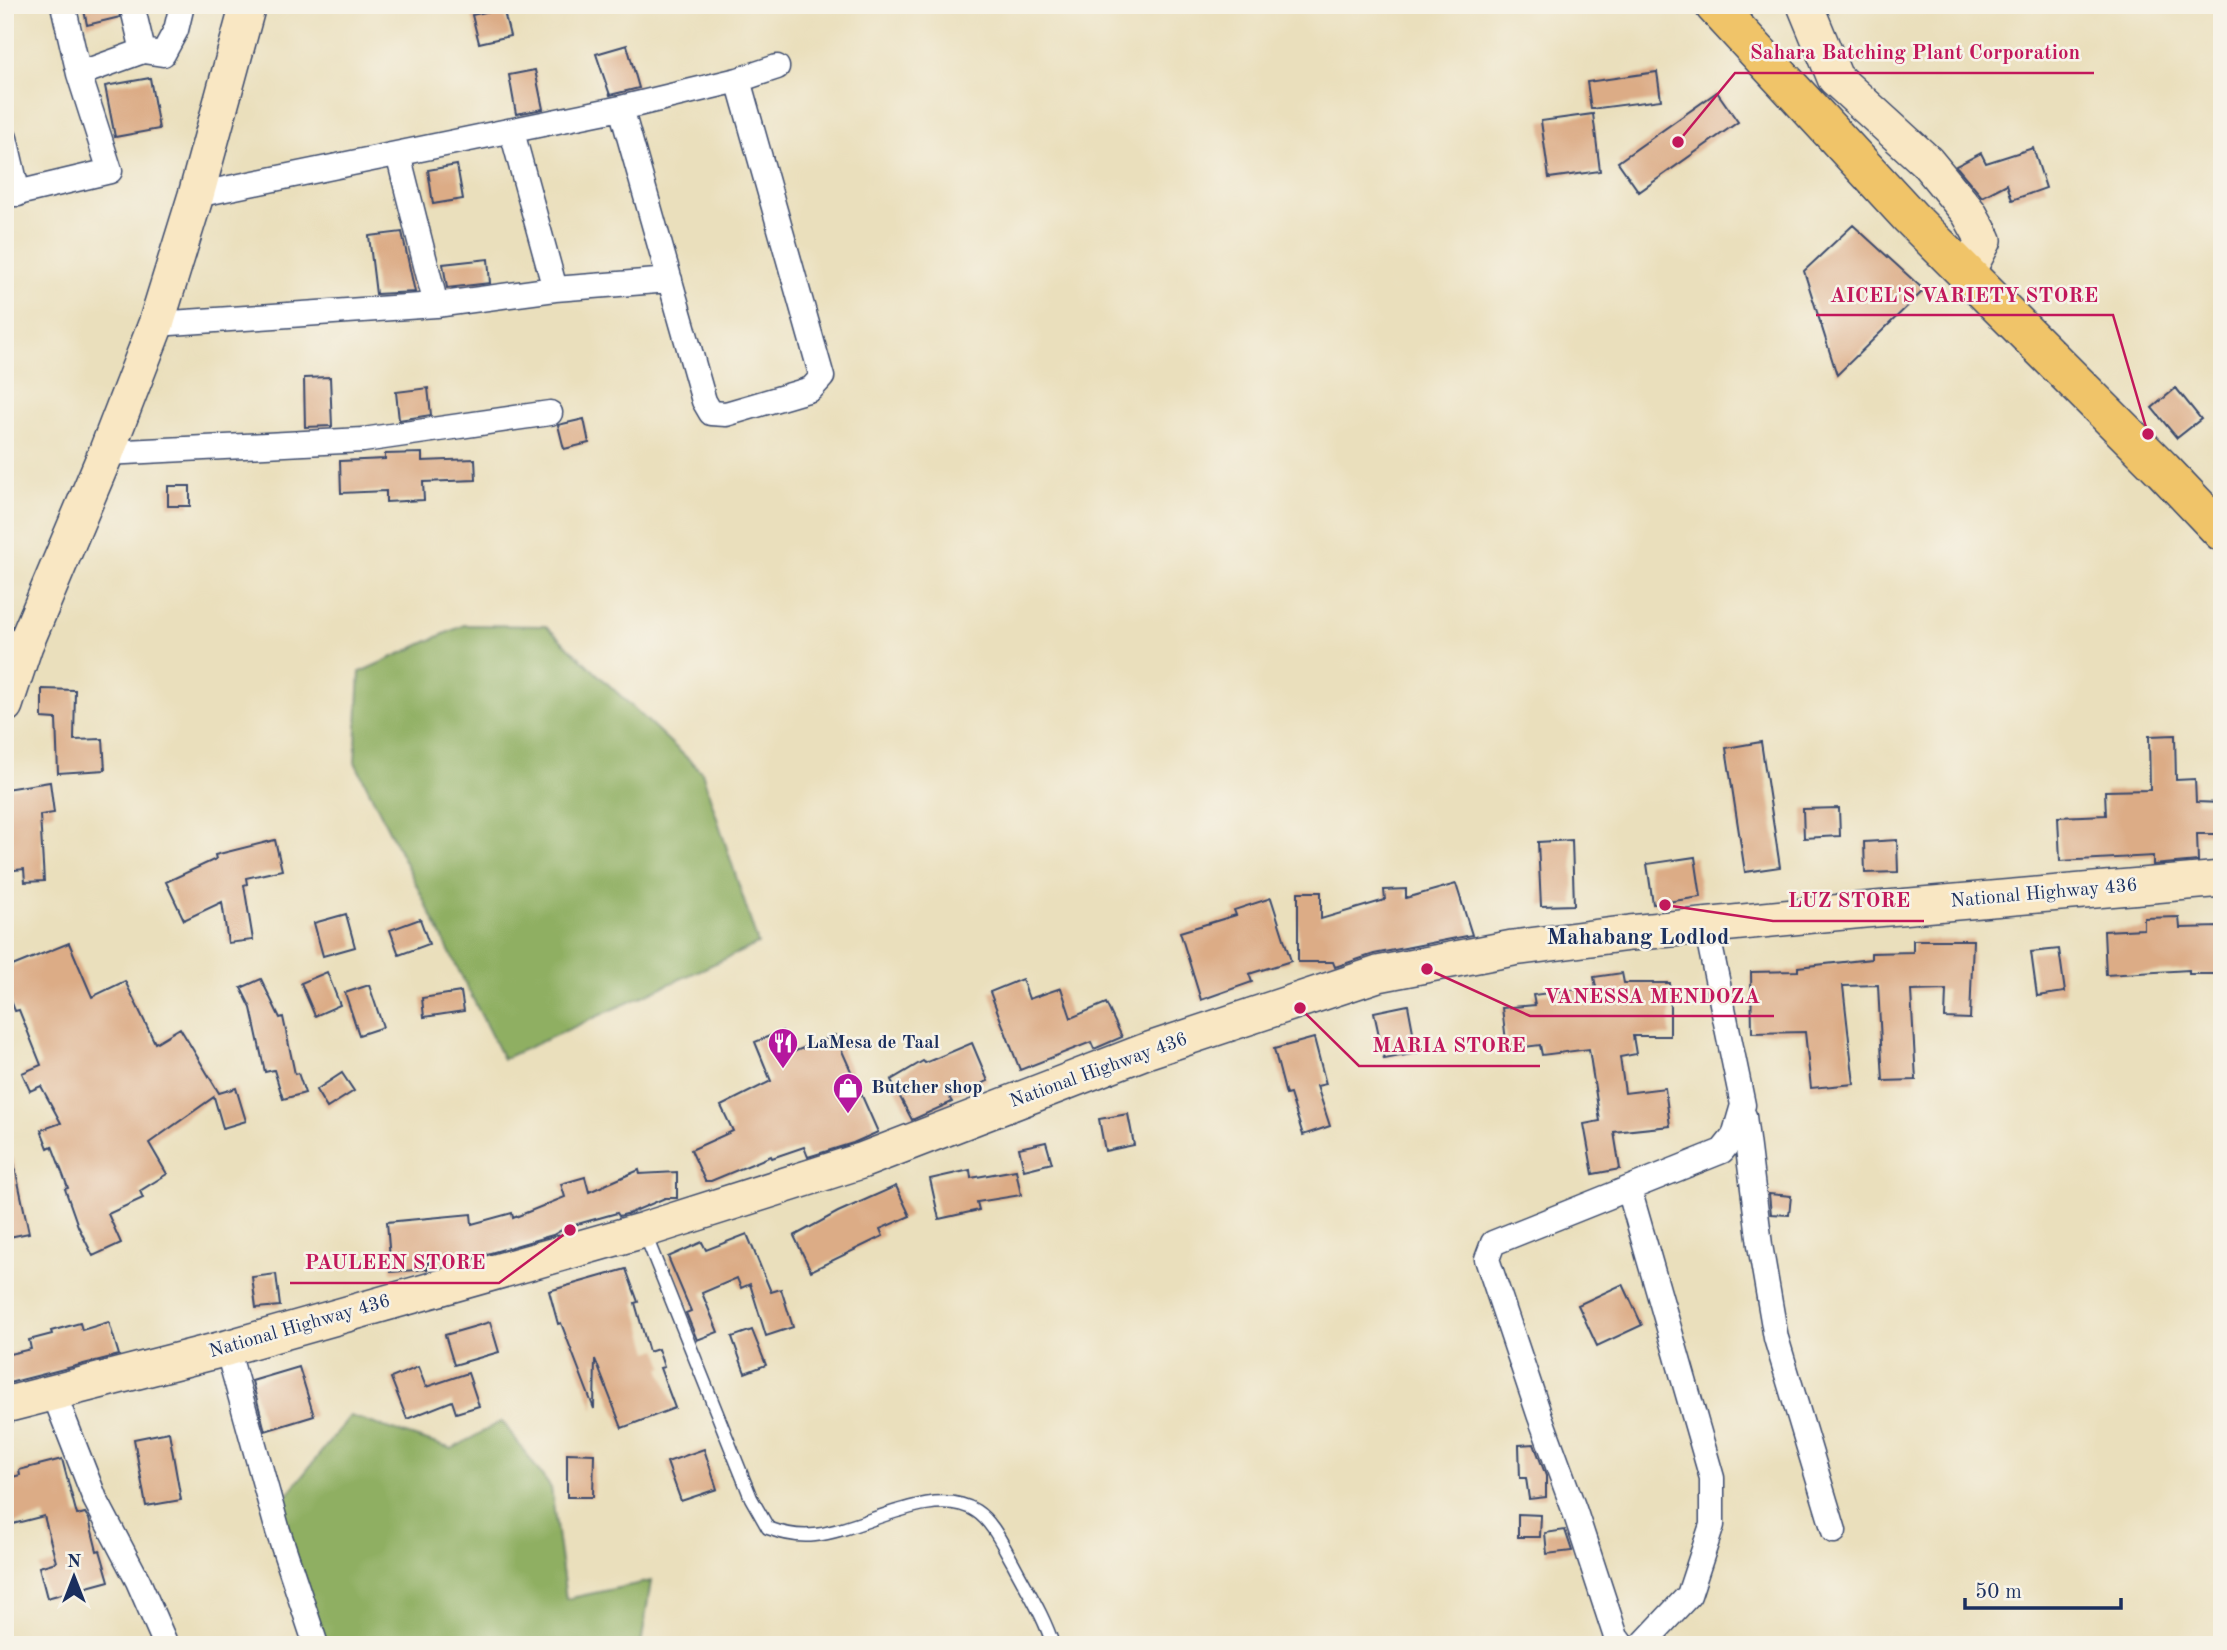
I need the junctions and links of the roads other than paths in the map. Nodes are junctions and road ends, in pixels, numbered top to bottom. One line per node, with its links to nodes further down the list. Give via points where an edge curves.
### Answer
1 (63, 5): 9 (street)
2 (132, 5): 7 (street)
3 (182, 5): 7 (street, via 163,54)
4 (248, 5): 16 (main road)
5 (1713, 5): 17 (main road)
6 (1805, 5): 17 (main road, via 1835,78 1927,162 1969,213 1984,240)
7 (143, 51): 9 (street)
8 (776, 66): 10 (street)
9 (79, 74): 15 (street, via 110,171)
10 (738, 80): 11 (street); 18 (street, via 822,377 811,389 726,414 711,413)
11 (621, 108): 12 (street); 18 (street)
12 (512, 132): 14 (street); 19 (street)
13 (5, 138): 15 (street)
14 (398, 154): 16 (street); 20 (street)
15 (12, 195)
16 (195, 195): 21 (main road)
17 (1967, 272): 24 (main road)
18 (670, 280): 19 (street)
19 (555, 289): 20 (street)
20 (436, 305): 21 (street)
21 (156, 324): 23 (main road)
22 (550, 413): 23 (street, via 363,440)
23 (106, 453): 25 (main road)
24 (2222, 532)
25 (15, 648): 26 (main road)
26 (5, 705)
27 (2222, 879): 28 (main road, National Highway 436)
28 (1706, 926): 29 (street); 31 (main road, National Highway 436, via 1513,948 1378,974 1146,1051 861,1161)
29 (1742, 1105): 30 (street, via 1734,1136 1722,1151); 35 (street, via 1776,1338)
30 (1629, 1189): 39 (street, via 1493,1243 1487,1259); 40 (street, via 1712,1478 1712,1525 1689,1595)
31 (644, 1230): 32 (main road, National Highway 436); 38 (lane, via 751,1498 768,1528 787,1535 817,1535 921,1505 955,1502 977,1511 995,1531 1047,1625)
32 (227, 1348): 33 (main road, National Highway 436); 37 (street, via 278,1531)
33 (54, 1394): 34 (main road, National Highway 436); 36 (street, via 95,1499)
34 (5, 1405)
35 (1834, 1531)
36 (166, 1645)
37 (316, 1645)
38 (1053, 1645)
39 (1622, 1645)
40 (1642, 1645)

